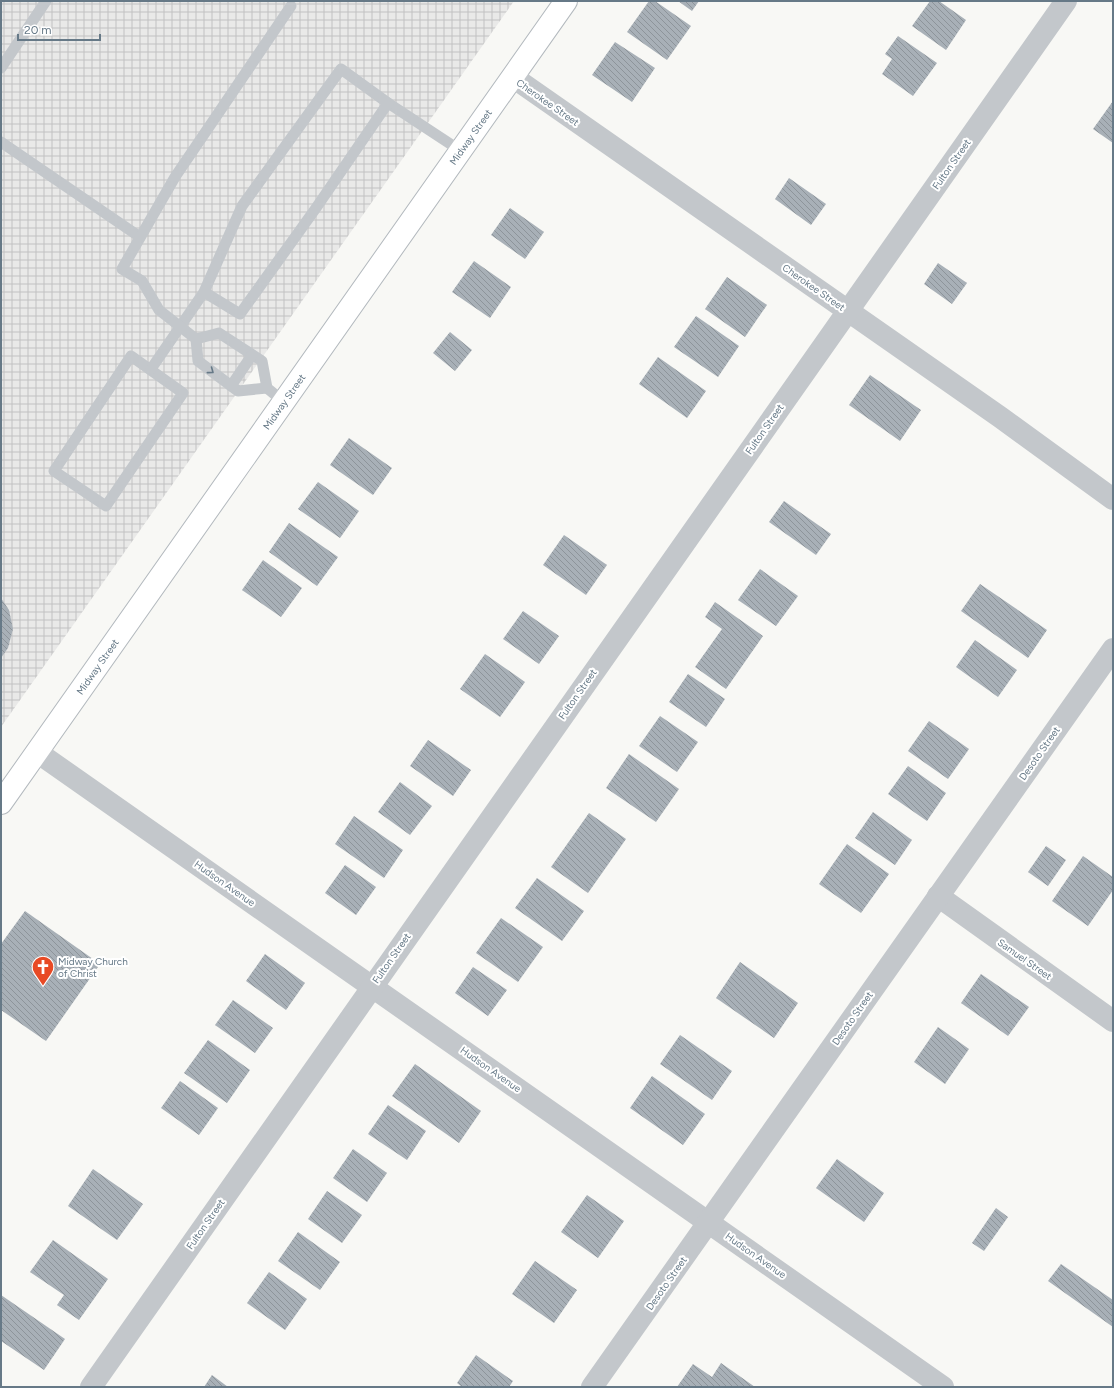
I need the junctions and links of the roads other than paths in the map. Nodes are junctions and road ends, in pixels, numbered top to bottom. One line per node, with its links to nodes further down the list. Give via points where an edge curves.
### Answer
1 (46, 1): 5 (lane)
2 (566, 1): 6 (street, Midway Street)
3 (1066, 1): 12 (street, Fulton Street)
4 (291, 6): 10 (lane, via 175,177)
5 (1, 68)
6 (513, 77): 9 (street, Midway Street); 12 (street, Cherokee Street)
7 (388, 103): 9 (lane); 11 (lane, via 240,314); 11 (lane, via 341,69 242,206)
8 (1, 142): 10 (lane)
9 (461, 150): 19 (street, Midway Street)
10 (140, 237): 13 (lane, via 122,269 142,281 159,310)
11 (204, 292): 13 (lane)
12 (848, 311): 20 (street, Cherokee Street); 25 (street, Fulton Street)
13 (179, 326): 14 (lane); 16 (lane)
14 (196, 339): 15 (lane, via 219,333); 17 (lane, one-way to 17, via 198,361)
15 (252, 355): 17 (lane); 18 (lane, via 262,361)
16 (151, 369): 16 (lane, via 131,356 54,471 106,506 183,393)
17 (231, 386): 18 (lane, via 238,391)
18 (267, 388): 19 (lane)
19 (284, 402): 22 (street, Midway Street)
20 (1113, 499)
21 (1113, 649): 24 (street, Desoto Street)
22 (37, 752): 23 (street, Midway Street); 25 (street, Hudson Avenue)
23 (2, 800)
24 (938, 896): 26 (street, Samuel Street); 27 (street, Desoto Street)
25 (372, 985): 27 (street, Hudson Avenue); 28 (street, Fulton Street)
26 (1113, 1021)
27 (709, 1221): 29 (street, Desoto Street); 30 (street, Hudson Avenue)
28 (91, 1387)
29 (592, 1387)
30 (943, 1387)

